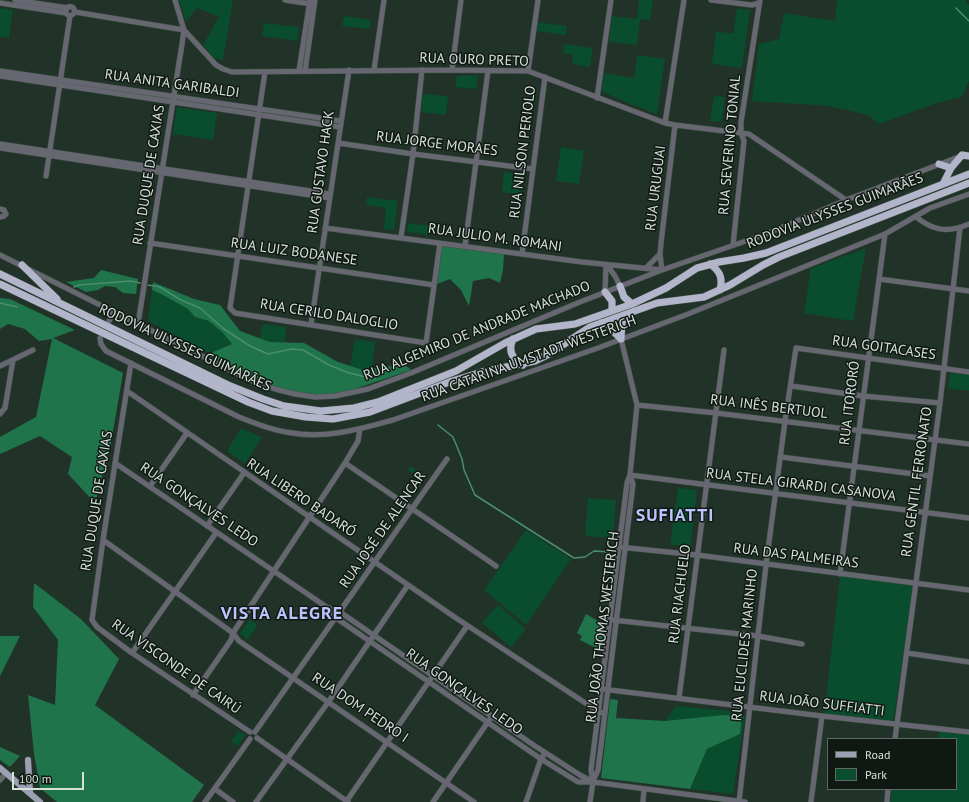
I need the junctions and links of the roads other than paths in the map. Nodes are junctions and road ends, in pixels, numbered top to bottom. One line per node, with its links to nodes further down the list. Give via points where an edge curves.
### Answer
1 (15, 0): 14 (street)
2 (72, 0): 15 (street)
3 (174, 0): 16 (street)
4 (285, 0): 12 (street)
5 (384, 0): 23 (street)
6 (461, 0): 25 (street)
7 (538, 0): 30 (street)
8 (610, 0): 35 (street)
9 (684, 0): 47 (street)
10 (711, 0): 13 (street, via 752,5)
11 (4, 2): 14 (street)
12 (312, 2): 19 (street)
13 (759, 2): 50 (street, RUA SEVERINO TONIAL)
14 (43, 7): 15 (street)
15 (69, 11): 17 (street, via 74,9 75,12); 34 (street)
16 (180, 17): 17 (street, via 175,26); 18 (street)
17 (170, 27): 18 (street)
18 (184, 30): 20 (street, RUA OURO PRETO); 21 (street, RUA DUQUE DE CAXIAS)
19 (308, 32): 27 (street); 28 (street)
20 (194, 42): 21 (street); 31 (street, RUA OURO PRETO, via 223,69 232,72)
21 (182, 44): 36 (street, RUA DUQUE DE CAXIAS)
22 (349, 70): 23 (street, RUA OURO PRETO); 28 (street, RUA OURO PRETO); 45 (street, RUA GUSTAVO HACK)
23 (374, 70): 24 (street, RUA OURO PRETO)
24 (422, 70): 25 (street, RUA OURO PRETO); 56 (street)
25 (452, 70): 29 (street, RUA OURO PRETO)
26 (0, 71): 32 (street, RUA ANITA GARIBALDI)
27 (299, 71): 28 (street, RUA OURO PRETO); 31 (street, RUA OURO PRETO)
28 (305, 71)
29 (488, 71): 30 (street, RUA OURO PRETO); 58 (street)
30 (528, 71): 33 (street, RUA OURO PRETO)
31 (265, 72): 39 (street)
32 (4, 75): 34 (street, RUA ANITA GARIBALDI)
33 (545, 77): 35 (street, RUA OURO PRETO); 61 (street, RUA NILSON PERIOLO)
34 (59, 82): 36 (street, RUA ANITA GARIBALDI); 55 (street)
35 (597, 98): 47 (street, RUA OURO PRETO)
36 (173, 99): 37 (street, RUA ANITA GARIBALDI); 62 (street, RUA DUQUE DE CAXIAS)
37 (205, 104): 38 (street, RUA ANITA GARIBALDI); 40 (street, RUA ANITA GARIBALDI)
38 (227, 104): 39 (street, RUA ANITA GARIBALDI); 40 (street)
39 (259, 109): 41 (street, RUA ANITA GARIBALDI); 42 (street)
40 (227, 110): 42 (street, RUA ANITA GARIBALDI)
41 (291, 113): 43 (street, RUA ANITA GARIBALDI); 44 (street)
42 (258, 115): 44 (street, RUA ANITA GARIBALDI); 65 (street)
43 (315, 117): 45 (street, RUA ANITA GARIBALDI); 46 (street)
44 (290, 119): 46 (street, RUA ANITA GARIBALDI)
45 (341, 121): 49 (street, RUA GUSTAVO HACK)
46 (314, 123): 49 (street, RUA ANITA GARIBALDI)
47 (665, 123): 48 (street, RUA OURO PRETO)
48 (675, 125): 50 (street, RUA OURO PRETO); 84 (street, RUA URUGUAI)
49 (340, 127): 51 (street, RUA GUSTAVO HACK)
50 (741, 133): 70 (street, RUA OURO PRETO, via 749,134); 81 (street, RUA SEVERINO TONIAL, via 744,141)
51 (338, 143): 56 (street, RUA JORGE MORAES); 69 (street, RUA GUSTAVO HACK)
52 (0, 144): 55 (street)
53 (0, 148): 55 (street)
54 (969, 153): 57 (street, RUA ALGEMIRO DE ANDRADE MACHADO)
55 (49, 154): 62 (street); 64 (street)
56 (413, 154): 58 (street, RUA JORGE MORAES); 78 (street)
57 (965, 156): 59 (street, RUA ALGEMIRO DE ANDRADE MACHADO); 60 (highway)
58 (476, 161): 61 (street, RUA JORGE MORAES); 82 (street)
59 (939, 164): 60 (highway); 70 (street, RUA ALGEMIRO DE ANDRADE MACHADO)
60 (951, 168): 67 (highway)
61 (533, 169): 83 (street, RUA NILSON PERIOLO)
62 (162, 171): 65 (street); 79 (street, RUA DUQUE DE CAXIAS)
63 (969, 174): 67 (highway, RODOVIA ULYSSES GUIMARÃES)
64 (46, 176)
65 (248, 183): 69 (street); 86 (street)
66 (969, 183): 100 (highway, RODOVIA ULYSSES GUIMARÃES, via 779,257)
67 (943, 184): 87 (highway, RODOVIA ULYSSES GUIMARÃES, via 766,253)
68 (969, 194): 72 (street, RUA CATARINA UMSTADT WESTERICH, via 930,208)
69 (330, 196): 75 (street, RUA GUSTAVO HACK)
70 (846, 200): 81 (street, RUA ALGEMIRO DE ANDRADE MACHADO, via 766,234)
71 (0, 209): 73 (street, via 6,214)
72 (916, 216): 76 (street, via 922,222 941,230); 77 (street, RUA CATARINA UMSTADT WESTERICH)
73 (0, 217)
74 (969, 224): 76 (street)
75 (325, 228): 78 (street, RUA JULIO M. ROMANI); 90 (street, RUA GUSTAVO HACK)
76 (960, 228): 99 (street, RUA GENTIL FERRONATO)
77 (885, 234): 94 (street, RUA ITORORÓ); 114 (street, RUA CATARINA UMSTADT WESTERICH)
78 (401, 237): 80 (street, RUA JULIO M. ROMANI)
79 (150, 243): 86 (street, RUA LUIZ BODANESE); 110 (street, RUA DUQUE DE CAXIAS)
80 (440, 243): 82 (street, RUA JULIO M. ROMANI); 96 (street)
81 (733, 244): 92 (street, RUA ALGEMIRO DE ANDRADE MACHADO)
82 (465, 246): 83 (street, RUA JULIO M. ROMANI)
83 (522, 254): 88 (street, RUA JULIO M. ROMANI)
84 (660, 254): 91 (street); 92 (street, RUA URUGUAI)
85 (0, 255): 89 (street, RUA ALGEMIRO DE ANDRADE MACHADO)
86 (238, 255): 90 (street, RUA LUIZ BODANESE); 111 (street, RUA CERILO DALOGLIO, via 230,308 235,313)
87 (710, 264): 100 (highway, via 717,268 721,275); 104 (highway, RODOVIA ULYSSES GUIMARÃES, via 697,268 666,288)
88 (606, 265): 91 (street, RUA JULIO M. ROMANI); 97 (street); 102 (street)
89 (22, 266): 103 (highway); 106 (street, RUA ALGEMIRO DE ANDRADE MACHADO)
90 (319, 268): 96 (street, RUA LUIZ BODANESE); 111 (street, RUA GUSTAVO HACK)
91 (646, 268): 92 (street, RUA JULIO M. ROMANI)
92 (662, 270): 97 (street, RUA ALGEMIRO DE ANDRADE MACHADO)
93 (0, 274): 103 (highway, RODOVIA ULYSSES GUIMARÃES)
94 (879, 279): 99 (street); 118 (street, RUA ITORORÓ)
95 (0, 284): 98 (highway, RODOVIA ULYSSES GUIMARÃES)
96 (434, 285): 111 (street, RUA CERILO DALOGLIO, via 426,343)
97 (620, 286): 102 (street, RUA ALGEMIRO DE ANDRADE MACHADO); 104 (highway, via 624,298)
98 (4, 289): 121 (highway, RODOVIA ULYSSES GUIMARÃES, via 248,402 294,416 333,419 350,417 463,377)
99 (953, 289): 101 (street); 123 (street, RUA GENTIL FERRONATO)
100 (720, 290): 107 (highway, RODOVIA ULYSSES GUIMARÃES, via 699,298 657,303)
101 (969, 291)
102 (605, 292): 105 (highway, via 612,301); 110 (street, RUA ALGEMIRO DE ANDRADE MACHADO, via 411,373 368,389 335,396 315,397 296,394 250,380)
103 (61, 304): 113 (highway, RODOVIA ULYSSES GUIMARÃES, via 251,395 284,406 321,411 342,410 378,402 456,371)
104 (632, 304): 105 (highway, RODOVIA ULYSSES GUIMARÃES)
105 (612, 311): 113 (highway, RODOVIA ULYSSES GUIMARÃES, via 575,324 536,329)
106 (114, 312): 108 (street); 110 (street, RUA ALGEMIRO DE ANDRADE MACHADO)
107 (628, 314): 109 (highway, RODOVIA ULYSSES GUIMARÃES); 114 (highway, via 622,322)
108 (109, 321)
109 (600, 323): 114 (highway, via 608,326); 121 (highway, RODOVIA ULYSSES GUIMARÃES, via 549,354)
110 (138, 324)
111 (311, 324)
112 (100, 338): 120 (street, RUA CATARINA UMSTADT WESTERICH, via 103,348)
113 (513, 339): 121 (highway, via 510,351 517,362)
114 (621, 339): 129 (street, RUA JOÃO THOMAS WESTERICH); 133 (street, RUA CATARINA UMSTADT WESTERICH, via 393,420)
115 (796, 348): 118 (street, RUA GOITACASES); 125 (street, RUA EUCLIDES MARINHO)
116 (33, 350): 119 (street)
117 (724, 350): 130 (street, RUA RIACHUELO)
118 (868, 357): 123 (street, RUA GOITACASES); 127 (street, RUA ITORORÓ)
119 (13, 360): 122 (street); 131 (street, via 5,408)
120 (131, 363): 126 (street, RUA DUQUE DE CAXIAS); 133 (street, RUA CATARINA UMSTADT WESTERICH, via 239,417 271,428 309,435)
121 (523, 364)
122 (0, 366)
123 (945, 369): 124 (street, RUA GOITACASES); 128 (street, RUA GENTIL FERRONATO)
124 (969, 372)
125 (790, 386): 127 (street); 132 (street, RUA EUCLIDES MARINHO)
126 (127, 391): 135 (street, RUA LIBERO BADARÓ); 140 (street, RUA DUQUE DE CAXIAS)
127 (863, 396): 128 (street); 134 (street, RUA ITORORÓ)
128 (940, 404): 136 (street, RUA GENTIL FERRONATO)
129 (637, 405): 130 (street, RUA INÊS BERTUOL); 144 (street, RUA JOÃO THOMAS WESTERICH)
130 (716, 413): 132 (street, RUA INÊS BERTUOL); 147 (street, RUA RIACHUELO)
131 (0, 414)
132 (785, 421): 134 (street, RUA INÊS BERTUOL); 138 (street, RUA EUCLIDES MARINHO)
133 (360, 429): 141 (street, via 358,441)
134 (858, 430): 136 (street, RUA INÊS BERTUOL); 142 (street, RUA ITORORÓ)
135 (187, 434): 143 (street, RUA LIBERO BADARÓ); 146 (street)
136 (935, 439): 137 (street, RUA INÊS BERTUOL); 145 (street, RUA GENTIL FERRONATO)
137 (969, 444)
138 (781, 457): 142 (street); 148 (street, RUA EUCLIDES MARINHO)
139 (446, 459): 150 (street, RUA JOSÉ DE ALENCAR)
140 (115, 463): 146 (street, RUA GONÇALVES LEDO); 158 (street, RUA DUQUE DE CAXIAS)
141 (345, 463): 150 (street); 154 (street)
142 (854, 466): 145 (street); 149 (street, RUA ITORORÓ)
143 (244, 473): 154 (street, RUA LIBERO BADARÓ); 156 (street)
144 (630, 476): 147 (street, RUA STELA GIRARDI CASANOVA); 152 (street, RUA JOÃO THOMAS WESTERICH); 153 (street, RUA JOÃO THOMAS WESTERICH, via 633,484)
145 (930, 476): 151 (street, RUA GENTIL FERRONATO)
146 (150, 486): 156 (street, RUA GONÇALVES LEDO)
147 (706, 486): 148 (street, RUA STELA GIRARDI CASANOVA); 161 (street, RUA RIACHUELO)
148 (776, 494): 149 (street, RUA STELA GIRARDI CASANOVA); 163 (street, RUA EUCLIDES MARINHO)
149 (849, 503): 151 (street, RUA STELA GIRARDI CASANOVA); 166 (street, RUA ITORORÓ)
150 (412, 508): 162 (street, RUA JOSÉ DE ALENCAR); 164 (street)
151 (925, 513): 155 (street, RUA STELA GIRARDI CASANOVA); 167 (street, RUA GENTIL FERRONATO)
152 (623, 514): 153 (street); 159 (street, RUA JOÃO THOMAS WESTERICH)
153 (629, 515): 160 (street, RUA JOÃO THOMAS WESTERICH)
154 (309, 517): 162 (street, RUA LIBERO BADARÓ); 165 (street)
155 (969, 518)
156 (207, 526): 157 (street, RUA GONÇALVES LEDO)
157 (216, 533): 165 (street, RUA GONÇALVES LEDO); 172 (street)
158 (102, 540): 172 (street, RUA DOM PEDRO I); 177 (street, RUA DUQUE DE CAXIAS)
159 (619, 547): 160 (street, RUA DAS PALMEIRAS); 169 (street, RUA JOÃO THOMAS WESTERICH)
160 (626, 548): 161 (street, RUA DAS PALMEIRAS); 170 (street, RUA JOÃO THOMAS WESTERICH)
161 (697, 556): 163 (street, RUA DAS PALMEIRAS); 180 (street, RUA RIACHUELO)
162 (374, 563): 168 (street, RUA LIBERO BADARÓ); 174 (street, RUA JOSÉ DE ALENCAR)
163 (766, 565): 166 (street, RUA DAS PALMEIRAS); 183 (street, RUA EUCLIDES MARINHO)
164 (496, 566)
165 (275, 571): 173 (street, RUA GONÇALVES LEDO); 181 (street)
166 (840, 574): 167 (street, RUA DAS PALMEIRAS)
167 (915, 583): 171 (street, RUA DAS PALMEIRAS); 187 (street, RUA GENTIL FERRONATO)
168 (408, 585): 179 (street, RUA LIBERO BADARÓ); 182 (street)
169 (614, 585): 170 (street); 176 (street, RUA JOÃO THOMAS WESTERICH)
170 (621, 586): 178 (street, RUA JOÃO THOMAS WESTERICH)
171 (969, 590)
172 (174, 592): 181 (street, RUA DOM PEDRO I); 186 (street)
173 (328, 608): 174 (street, RUA GONÇALVES LEDO); 175 (street, RUA GONÇALVES LEDO)
174 (340, 612): 175 (street, RUA JOSÉ DE ALENCAR); 182 (street, RUA GONÇALVES LEDO)
175 (336, 618): 184 (street, RUA GONÇALVES LEDO); 194 (street, RUA JOSÉ DE ALENCAR)
176 (609, 619): 178 (street); 189 (street, RUA JOÃO THOMAS WESTERICH)
177 (92, 620): 186 (street, RUA VISCONDE DE CAIRÚ, via 97,627)
178 (616, 620): 180 (street); 190 (street, RUA JOÃO THOMAS WESTERICH)
179 (467, 626): 193 (street); 203 (street, RUA LIBERO BADARÓ)
180 (688, 628): 183 (street); 199 (street, RUA RIACHUELO)
181 (233, 633): 194 (street, RUA DOM PEDRO I, via 239,640); 197 (street, via 231,640)
182 (374, 634): 184 (street); 188 (street, RUA GONÇALVES LEDO)
183 (758, 636): 185 (street); 202 (street, RUA EUCLIDES MARINHO)
184 (369, 641): 191 (street, RUA GONÇALVES LEDO); 200 (street)
185 (802, 644)
186 (132, 653): 197 (street, RUA VISCONDE DE CAIRÚ)
187 (907, 653): 192 (street); 207 (street, RUA GENTIL FERRONATO)
188 (403, 654): 191 (street); 193 (street, RUA GONÇALVES LEDO)
189 (605, 659): 190 (street); 196 (street, RUA JOÃO THOMAS WESTERICH)
190 (611, 660): 196 (street, RUA JOÃO THOMAS WESTERICH)
191 (398, 661): 195 (street, RUA GONÇALVES LEDO)
192 (969, 662)
193 (432, 675): 195 (street); 198 (street, RUA GONÇALVES LEDO)
194 (294, 678): 200 (street, RUA DOM PEDRO I); 209 (street, RUA JOSÉ DE ALENCAR)
195 (428, 681): 201 (street, RUA GONÇALVES LEDO); 212 (street)
196 (605, 689): 199 (street, RUA JOÃO SUFFIATTI); 203 (street, RUA JOÃO THOMAS WESTERICH)
197 (193, 695): 209 (street, RUA VISCONDE DE CAIRÚ)
198 (461, 695): 201 (street); 204 (street, RUA GONÇALVES LEDO)
199 (679, 698): 202 (street, RUA JOÃO SUFFIATTI)
200 (328, 701): 212 (street, RUA DOM PEDRO I); 217 (street)
201 (457, 702): 206 (street, RUA GONÇALVES LEDO)
202 (750, 707): 205 (street, RUA JOÃO SUFFIATTI); 239 (street, RUA EUCLIDES MARINHO)
203 (602, 713): 214 (street, RUA JOÃO THOMAS WESTERICH); 215 (street, RUA JOÃO THOMAS WESTERICH)
204 (492, 716): 206 (street); 210 (street, RUA GONÇALVES LEDO)
205 (822, 716): 207 (street, RUA JOÃO SUFFIATTI); 240 (street)
206 (487, 723): 213 (street, RUA GONÇALVES LEDO); 223 (street)
207 (897, 724): 208 (street, RUA JOÃO SUFFIATTI); 211 (street, RUA GENTIL FERRONATO)
208 (969, 732)
209 (254, 734): 217 (street, RUA VISCONDE DE CAIRÚ); 225 (street, via 254,740 250,739)
210 (520, 736): 213 (street); 216 (street, RUA GONÇALVES LEDO)
211 (895, 738)
212 (387, 741): 223 (street, RUA DOM PEDRO I); 233 (street)
213 (516, 742): 218 (street, RUA GONÇALVES LEDO)
214 (594, 746): 215 (street); 224 (street, RUA JOÃO THOMAS WESTERICH, via 591,770)
215 (600, 747): 224 (street, RUA JOÃO THOMAS WESTERICH, via 598,770)
216 (545, 753): 218 (street); 224 (street, RUA GONÇALVES LEDO)
217 (286, 759): 232 (street); 233 (street, RUA VISCONDE DE CAIRÚ)
218 (541, 759): 224 (street, RUA GONÇALVES LEDO, via 578,782); 236 (street)
219 (28, 760): 228 (main road)
220 (0, 768): 221 (main road)
221 (6, 773): 222 (street); 228 (main road)
222 (0, 780)
223 (446, 782): 234 (street); 235 (street, RUA DOM PEDRO I)
224 (593, 782): 226 (street, RUA GONÇALVES LEDO); 237 (street, RUA JOÃO THOMAS WESTERICH)
225 (215, 789): 230 (street); 231 (street)
226 (644, 789): 238 (street); 239 (street, RUA GONÇALVES LEDO)
227 (888, 790): 241 (street)
228 (30, 793): 229 (main road)
229 (40, 802)
230 (205, 802)
231 (233, 802)
232 (256, 802)
233 (347, 802)
234 (433, 802)
235 (474, 802)
236 (526, 802)
237 (590, 802)
238 (642, 802)
239 (741, 802)
240 (811, 802)
241 (886, 802)

